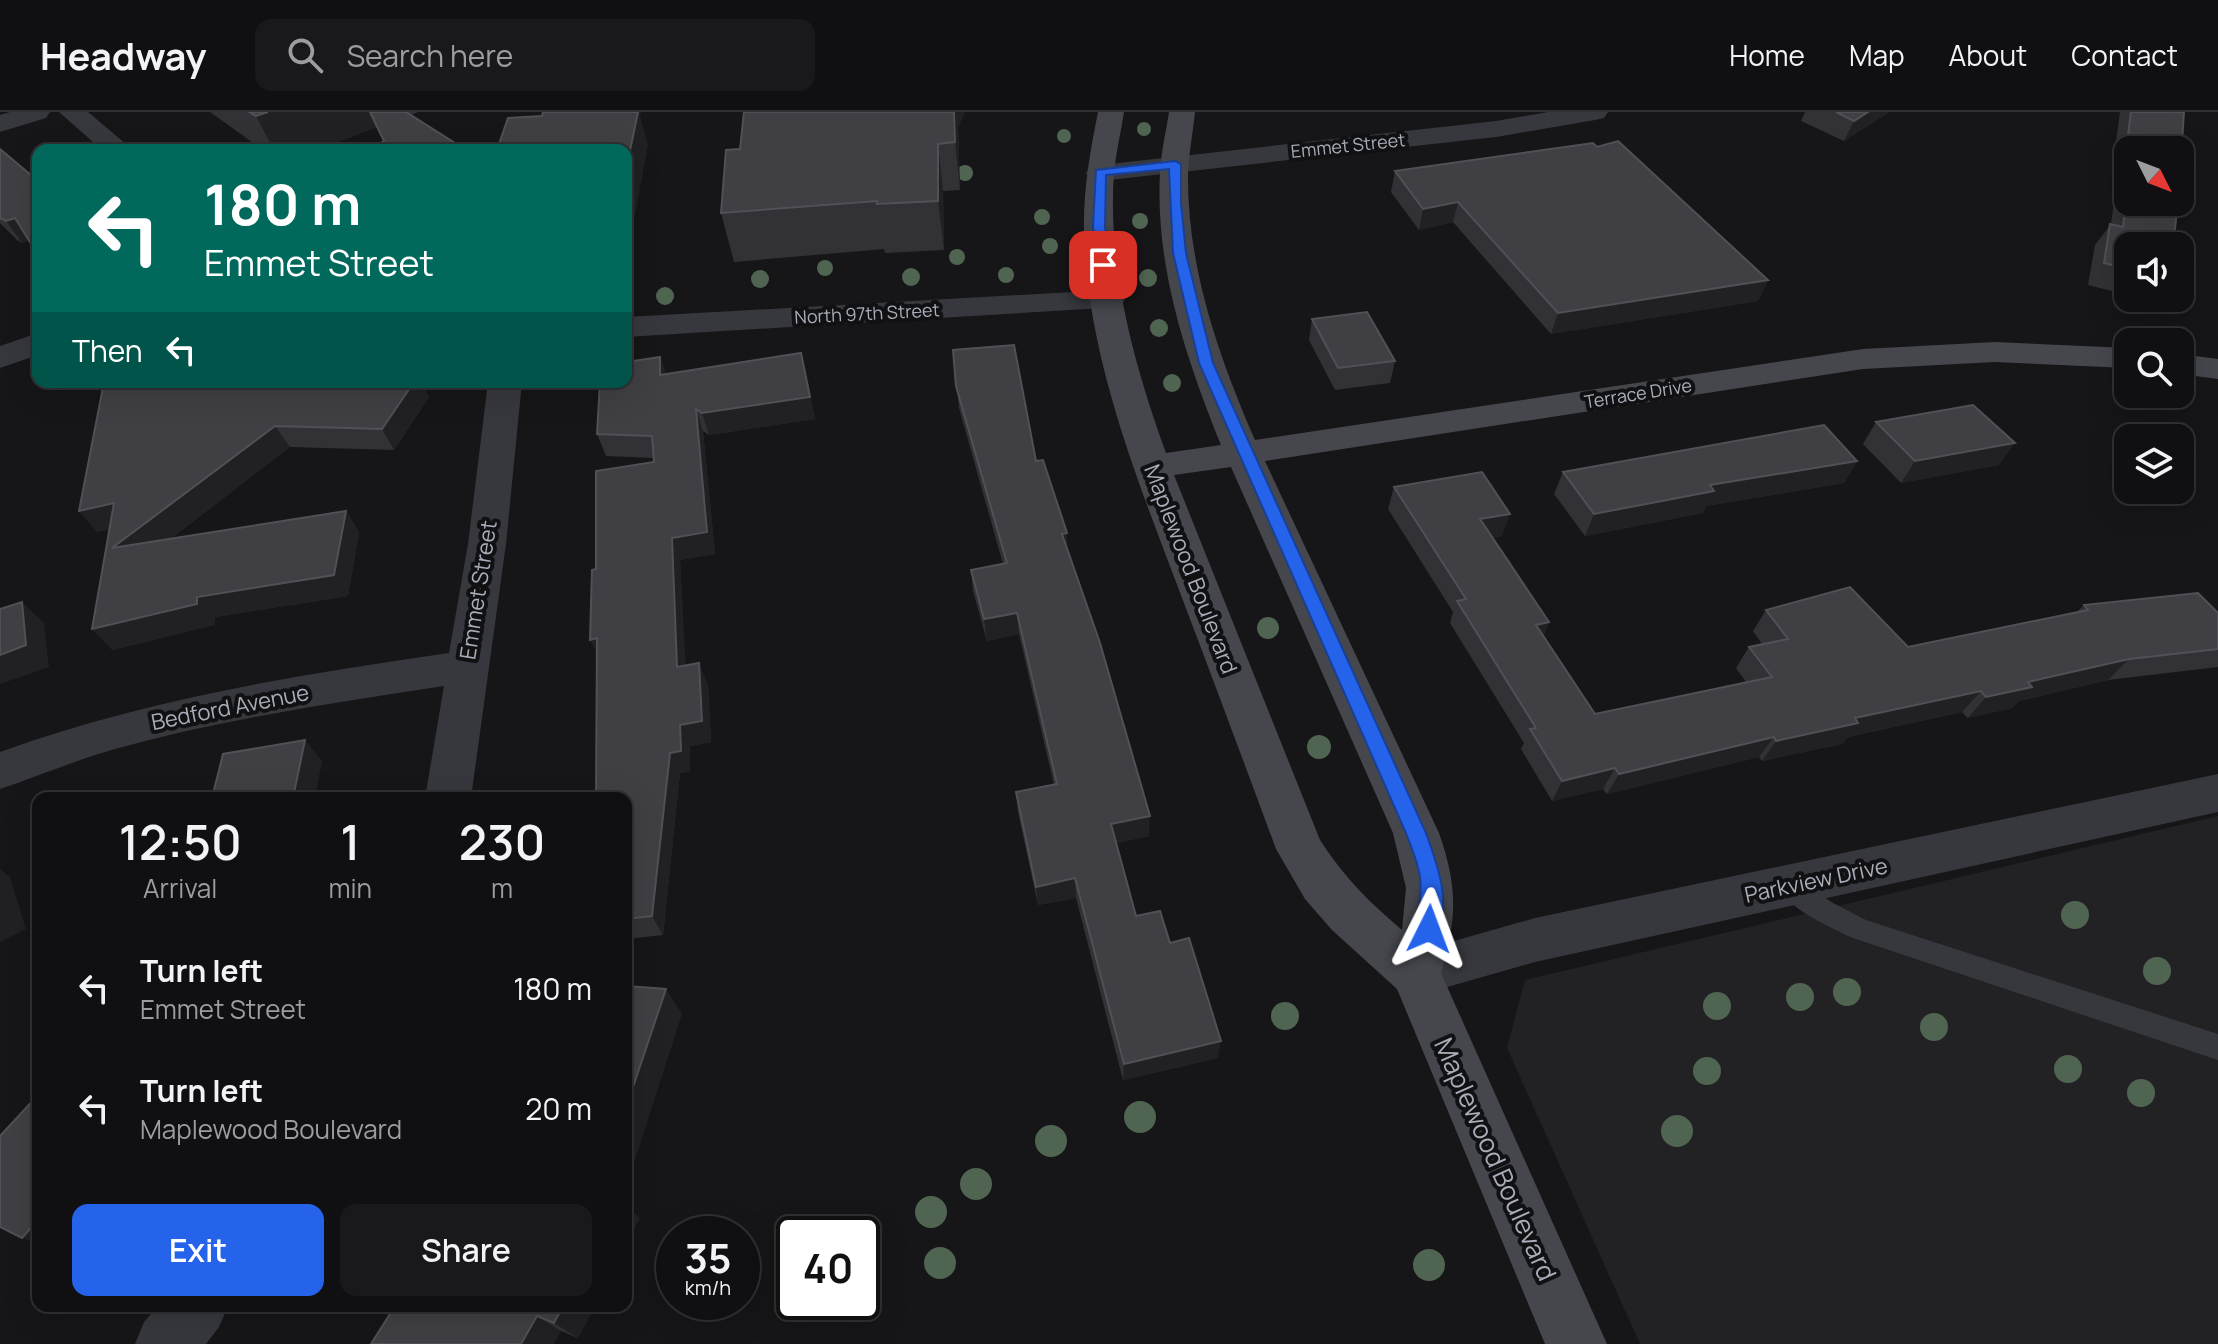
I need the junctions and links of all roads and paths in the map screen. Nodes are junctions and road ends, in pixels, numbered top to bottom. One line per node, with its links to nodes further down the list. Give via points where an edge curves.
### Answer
1 (37, 112): 6 (street)
2 (72, 112): 7 (street)
3 (1111, 112): 9 (street, Maplewood Boulevard)
4 (1182, 112): 8 (street)
5 (1595, 112): 8 (street, Emmet Street, via 1496,129)
6 (0, 124)
7 (112, 144)
8 (1175, 164): 9 (street, Emmet Street); 18 (street, via 1177,232 1189,304 1206,363)
9 (1100, 173): 10 (street, Maplewood Boulevard, via 1099,226)
10 (1109, 300): 11 (street, North 97th Street); 19 (street, Maplewood Boulevard, via 1127,391)
11 (632, 327)
12 (32, 345): 14 (street)
13 (2114, 357): 18 (street, Terrace Drive, via 2008,352 1863,359)
14 (0, 358)
15 (2194, 366): 16 (street)
16 (2218, 369)
17 (504, 388): 20 (street, Emmet Street, via 487,544)
18 (1244, 454): 19 (street, Terrace Drive); 25 (street, via 1430,873 1429,929)
19 (1151, 467): 25 (street, Maplewood Boulevard, via 1300,849 1349,915)
20 (466, 667): 21 (street, Bedford Avenue, via 262,697 150,722); 22 (street, Emmet Street)
21 (0, 771)
22 (449, 792)
23 (2218, 793): 24 (street, Parkview Drive)
24 (1789, 885): 25 (street, Parkview Drive, via 1535,940); 26 (lane, via 1859,929)
25 (1416, 973): 29 (street, Maplewood Boulevard)
26 (2218, 1047)
27 (193, 1312): 28 (street)
28 (166, 1344)
29 (1576, 1344)

